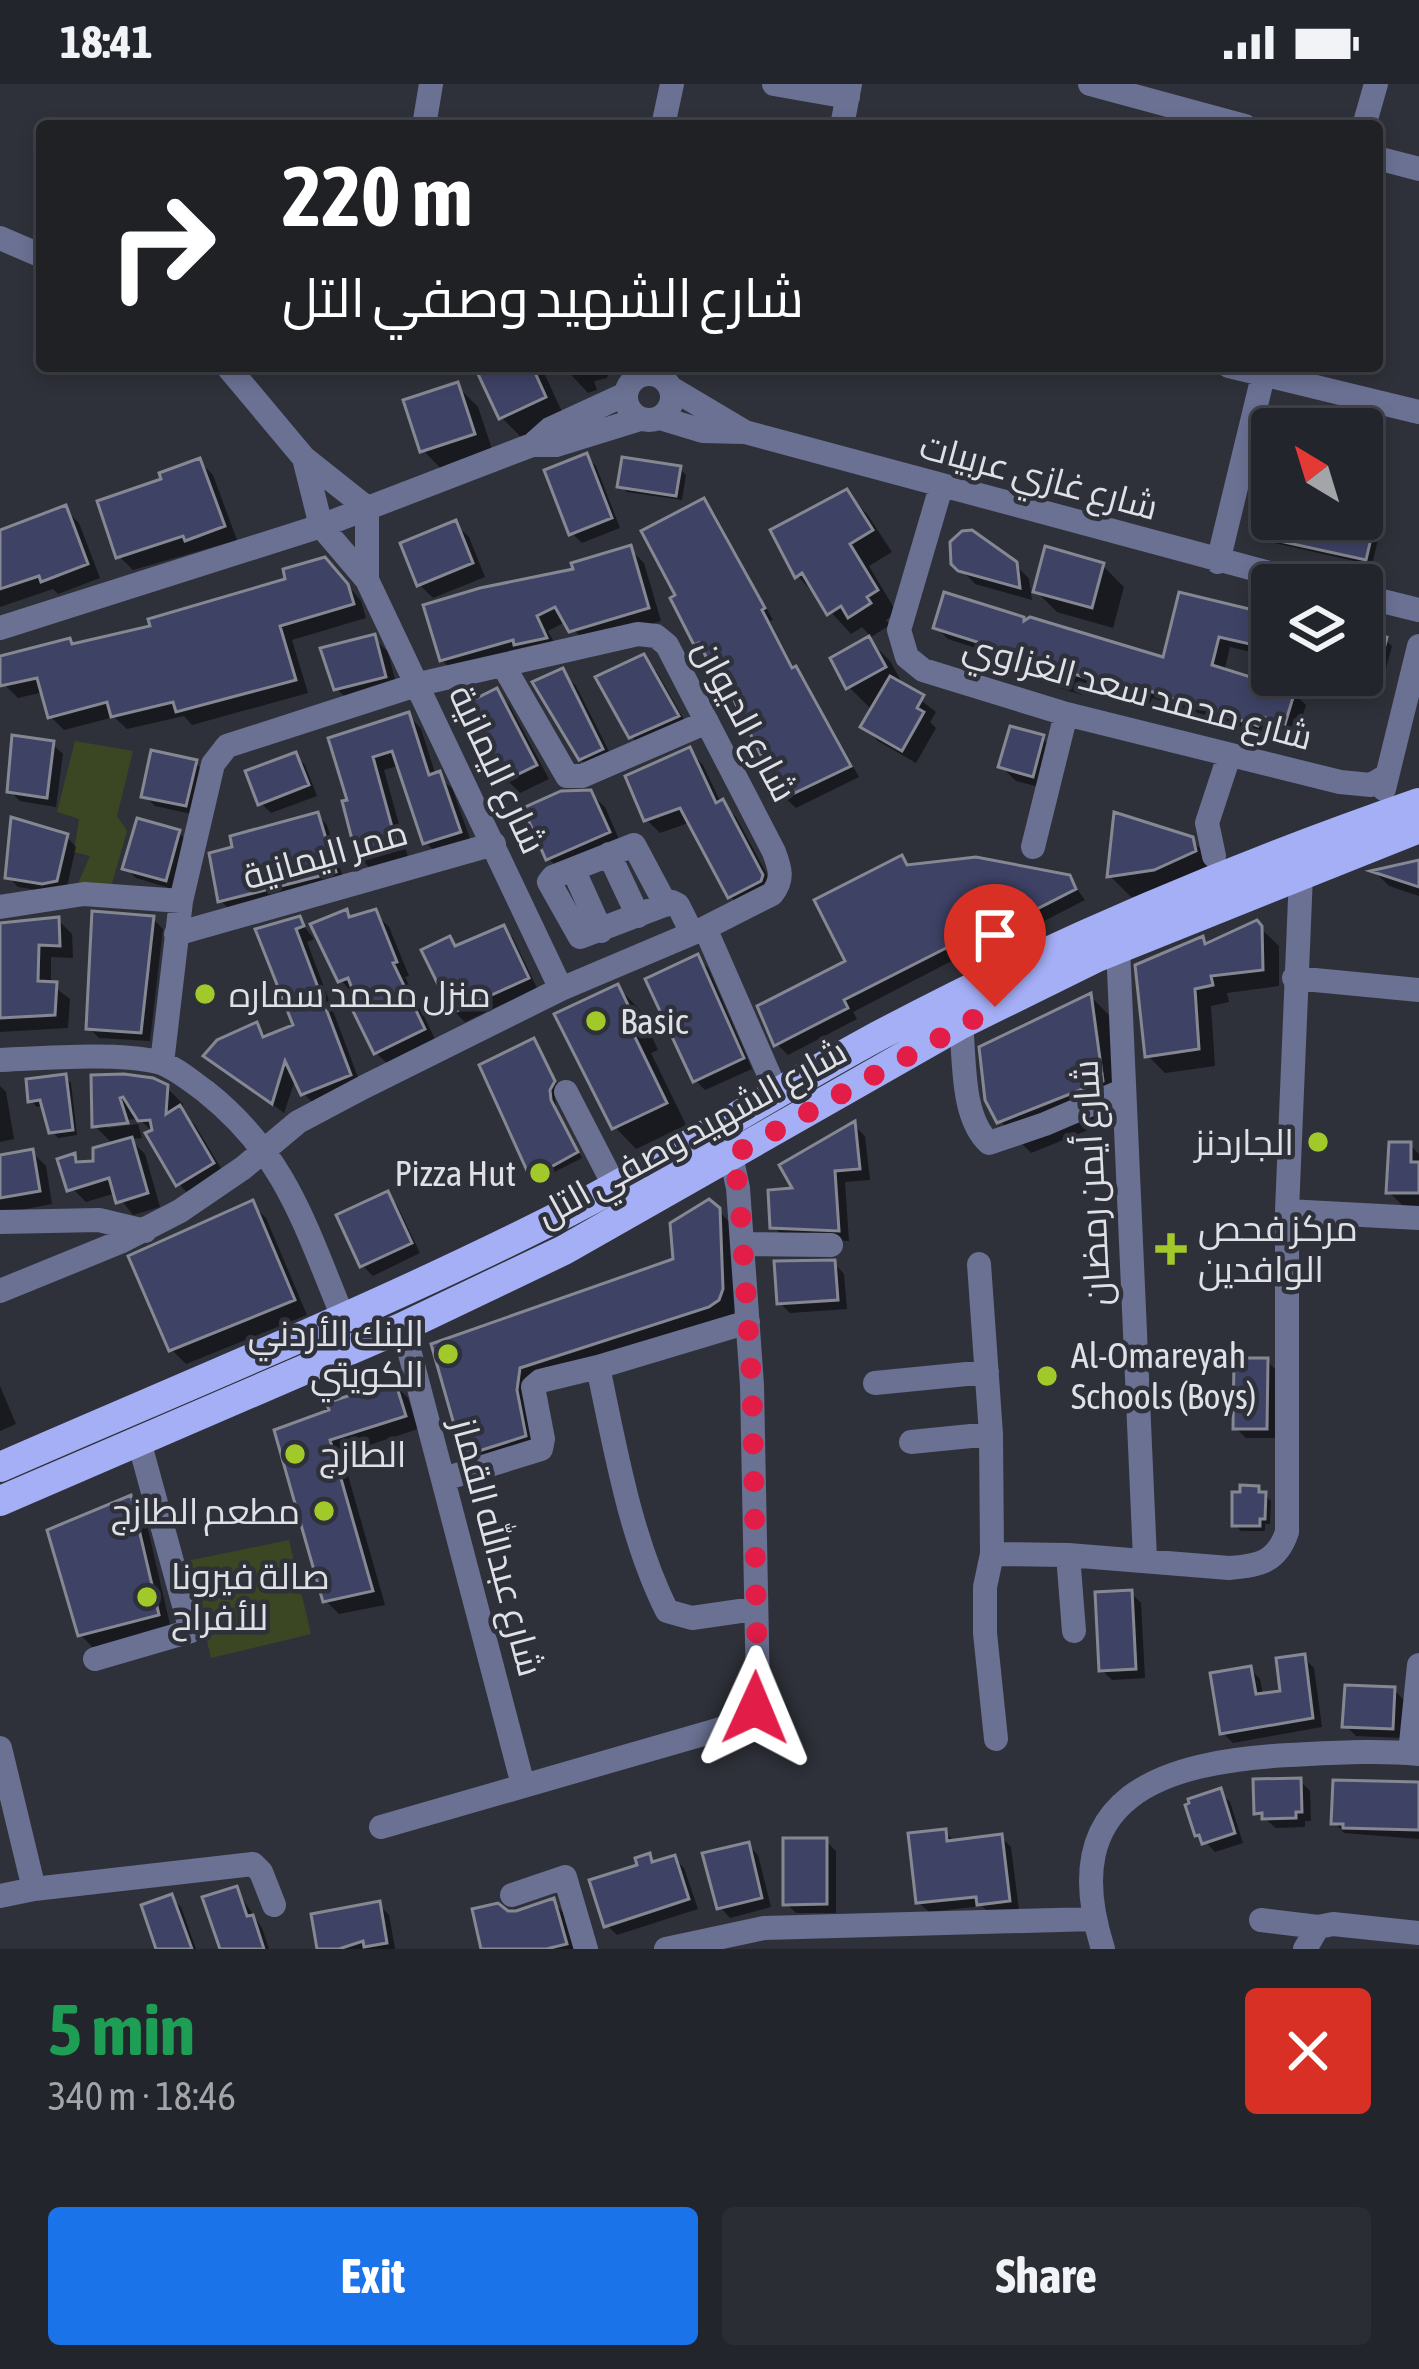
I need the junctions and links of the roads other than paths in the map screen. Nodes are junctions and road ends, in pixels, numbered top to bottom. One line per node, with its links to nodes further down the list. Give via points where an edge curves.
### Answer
1 (431, 84): 7 (street)
2 (672, 84): 8 (street)
3 (774, 84): 6 (street)
4 (1090, 84): 10 (street)
5 (1376, 84): 11 (street)
6 (849, 90): 9 (street)
7 (425, 120)
8 (664, 120)
9 (843, 120)
10 (1217, 120)
11 (1366, 120)
12 (1383, 160): 13 (street)
13 (1419, 169)
14 (0, 238): 15 (street)
15 (36, 253)
16 (232, 372): 25 (street)
17 (1249, 372): 18 (street)
18 (1263, 376): 21 (street); 29 (street)
19 (666, 378): 20 (street, via 642,374); 22 (street, via 671,406); 23 (street, شارع غازي عربيات)
20 (628, 382): 22 (street, via 632,413); 24 (street)
21 (1419, 412)
22 (650, 418): 23 (street, شارع غازي عربيات); 24 (street)
23 (745, 432): 26 (street, شارع غازي عربيات)
24 (532, 445): 27 (street)
25 (304, 458): 27 (street); 28 (street)
26 (941, 487): 29 (street, شارع غازي عربيات); 38 (street, شارع محمد سعد الغزاوي, via 901,613 901,646 923,670)
27 (367, 508): 28 (street); 31 (street, شارع اليمانية)
28 (321, 526): 31 (street, شارع اليمانية); 34 (street)
29 (1219, 562): 30 (street, شارع غازي عربيات)
30 (1251, 570)
31 (367, 580): 37 (street, شارع اليمانية)
32 (1383, 601): 33 (street)
33 (1419, 610)
34 (0, 628)
35 (1419, 646): 41 (street)
36 (503, 664): 37 (street, شارع الديوان); 39 (street, شارع الديوان, via 656,636); 39 (street, via 567,776)
37 (419, 684): 45 (street, شارع اليمانية); 50 (street, شارع الديوان, via 226,746 213,764)
38 (1066, 714): 40 (street, شارع محمد سعد الغزاوي); 46 (street)
39 (707, 722): 54 (street, شارع الديوان, via 781,871 772,894)
40 (1229, 756): 41 (street, شارع محمد سعد الغزاوي, via 1364,786); 48 (street, via 1207,824)
41 (1386, 776): 43 (street)
42 (1419, 803): 43 (main road, شارع الشهيد وصفي التل)
43 (1383, 814): 65 (main road, شارع الشهيد وصفي التل, via 1068,942)
44 (1419, 828): 49 (main road, شارع الشهيد وصفي التل)
45 (494, 844): 55 (street, ممر اليمانية); 58 (street, شارع اليمانية)
46 (1033, 847)
47 (609, 854): 51 (street, via 634,845); 53 (street); 53 (street, via 573,869 601,931)
48 (1214, 856)
49 (1300, 874): 56 (main road, شارع الشهيد وصفي التل); 57 (street)
50 (181, 901): 52 (street, via 84,894); 55 (street, شارع الديوان)
51 (666, 904): 53 (street); 54 (street, via 678,904)
52 (0, 908)
53 (638, 916)
54 (698, 931): 58 (street, شارع الديوان); 65 (street)
55 (176, 934): 62 (street, شارع الديوان)
56 (1118, 948): 60 (main road, شارع الشهيد وصفي التل); 63 (street, شارع أيمن رمضان)
57 (1294, 978): 59 (street); 69 (street)
58 (561, 989): 66 (street, شارع الديوان, via 298,1122)
59 (1419, 990)
60 (961, 1024): 63 (street, via 969,1103 989,1143); 67 (main road, شارع الشهيد وصفي التل)
61 (0, 1060): 62 (street)
62 (162, 1063): 66 (street, via 222,1105)
63 (1122, 1090): 91 (street, شارع أيمن رمضان)
64 (566, 1092): 68 (street)
65 (777, 1093): 68 (main road, شارع الشهيد وصفي التل)
66 (265, 1149): 72 (street, شارع الديوان); 77 (street)
67 (731, 1156): 73 (street); 79 (main road, شارع الشهيد وصفي التل, via 564,1250)
68 (614, 1185): 77 (main road, شارع الشهيد وصفي التل)
69 (1287, 1210): 70 (street); 91 (street, via 1282,1548 1252,1567)
70 (1419, 1219)
71 (0, 1222): 72 (street, via 99,1220)
72 (145, 1231): 76 (street, شارع الديوان)
73 (743, 1244): 74 (street); 78 (street)
74 (831, 1245)
75 (980, 1264): 81 (street)
76 (0, 1292)
77 (344, 1317): 86 (main road, شارع الشهيد وصفي التل)
78 (748, 1322): 80 (street); 92 (street)
79 (403, 1327): 84 (main road, شارع الشهيد وصفي التل); 87 (street, شارع عبدالله القماز)
80 (598, 1367): 87 (street, via 533,1387 541,1448); 92 (street, via 667,1611 692,1618)
81 (987, 1372): 82 (street); 83 (street)
82 (875, 1383)
83 (991, 1434): 85 (street); 89 (street)
84 (139, 1441): 88 (main road, شارع الشهيد وصفي التل); 94 (street, via 190,1631)
85 (911, 1442)
86 (0, 1467)
87 (444, 1479): 99 (street, شارع عبدالله القماز)
88 (0, 1501)
89 (992, 1554): 90 (street); 96 (street, via 985,1633)
90 (1068, 1555): 91 (street); 93 (street)
91 (1144, 1559)
92 (754, 1609): 99 (street, via 758,1694 742,1722)
93 (1074, 1631)
94 (95, 1659)
95 (1419, 1665): 98 (street)
96 (996, 1739)
97 (0, 1748): 101 (street)
98 (1415, 1753): 105 (street, via 1240,1758 1159,1779 1112,1813 1096,1847)
99 (523, 1785): 100 (street)
100 (381, 1827)
101 (34, 1889): 103 (street); 104 (street, via 253,1864)
102 (512, 1895): 109 (street, via 565,1877)
103 (0, 1896)
104 (274, 1906)
105 (1094, 1919): 110 (street, via 764,1928); 111 (street)
106 (1261, 1920): 108 (street)
107 (1419, 1934): 108 (street, via 1333,1924)
108 (1311, 1938)
109 (586, 1949)
110 (666, 1949)
111 (1103, 1949)

